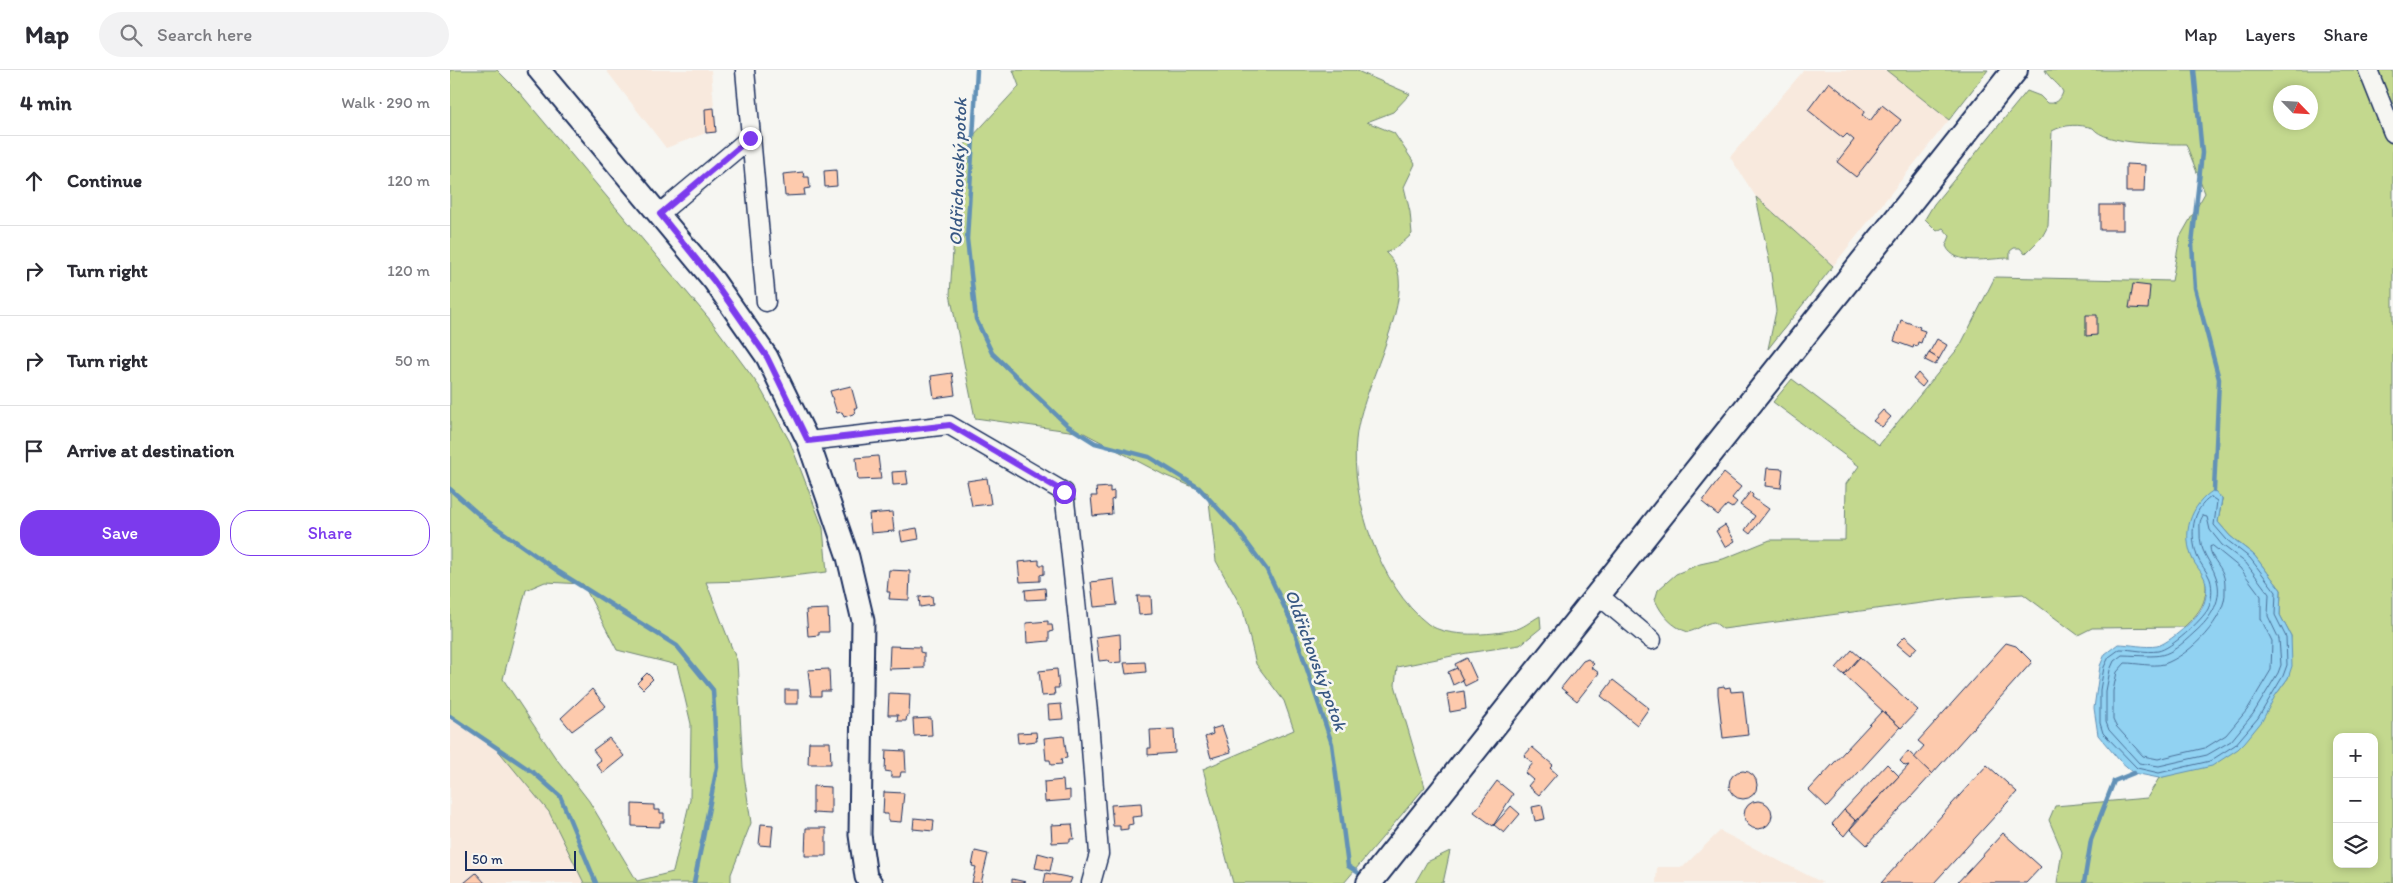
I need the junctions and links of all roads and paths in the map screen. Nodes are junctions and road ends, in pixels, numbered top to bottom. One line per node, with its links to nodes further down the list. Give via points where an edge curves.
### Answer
1 (539, 70): 7 (street)
2 (744, 70): 6 (street)
3 (2015, 70): 10 (main road)
4 (2368, 70): 5 (street)
5 (2393, 133)
6 (750, 138): 7 (street); 8 (street)
7 (660, 214): 9 (street, via 714,281 767,357)
8 (766, 302)
9 (808, 441): 12 (street, via 848,557 863,621 860,835); 13 (street, via 950,425 1064,492 1089,720 1099,854)
10 (1598, 595): 11 (street); 14 (main road)
11 (1652, 640)
12 (865, 881)
13 (1091, 883)
14 (1369, 883)

